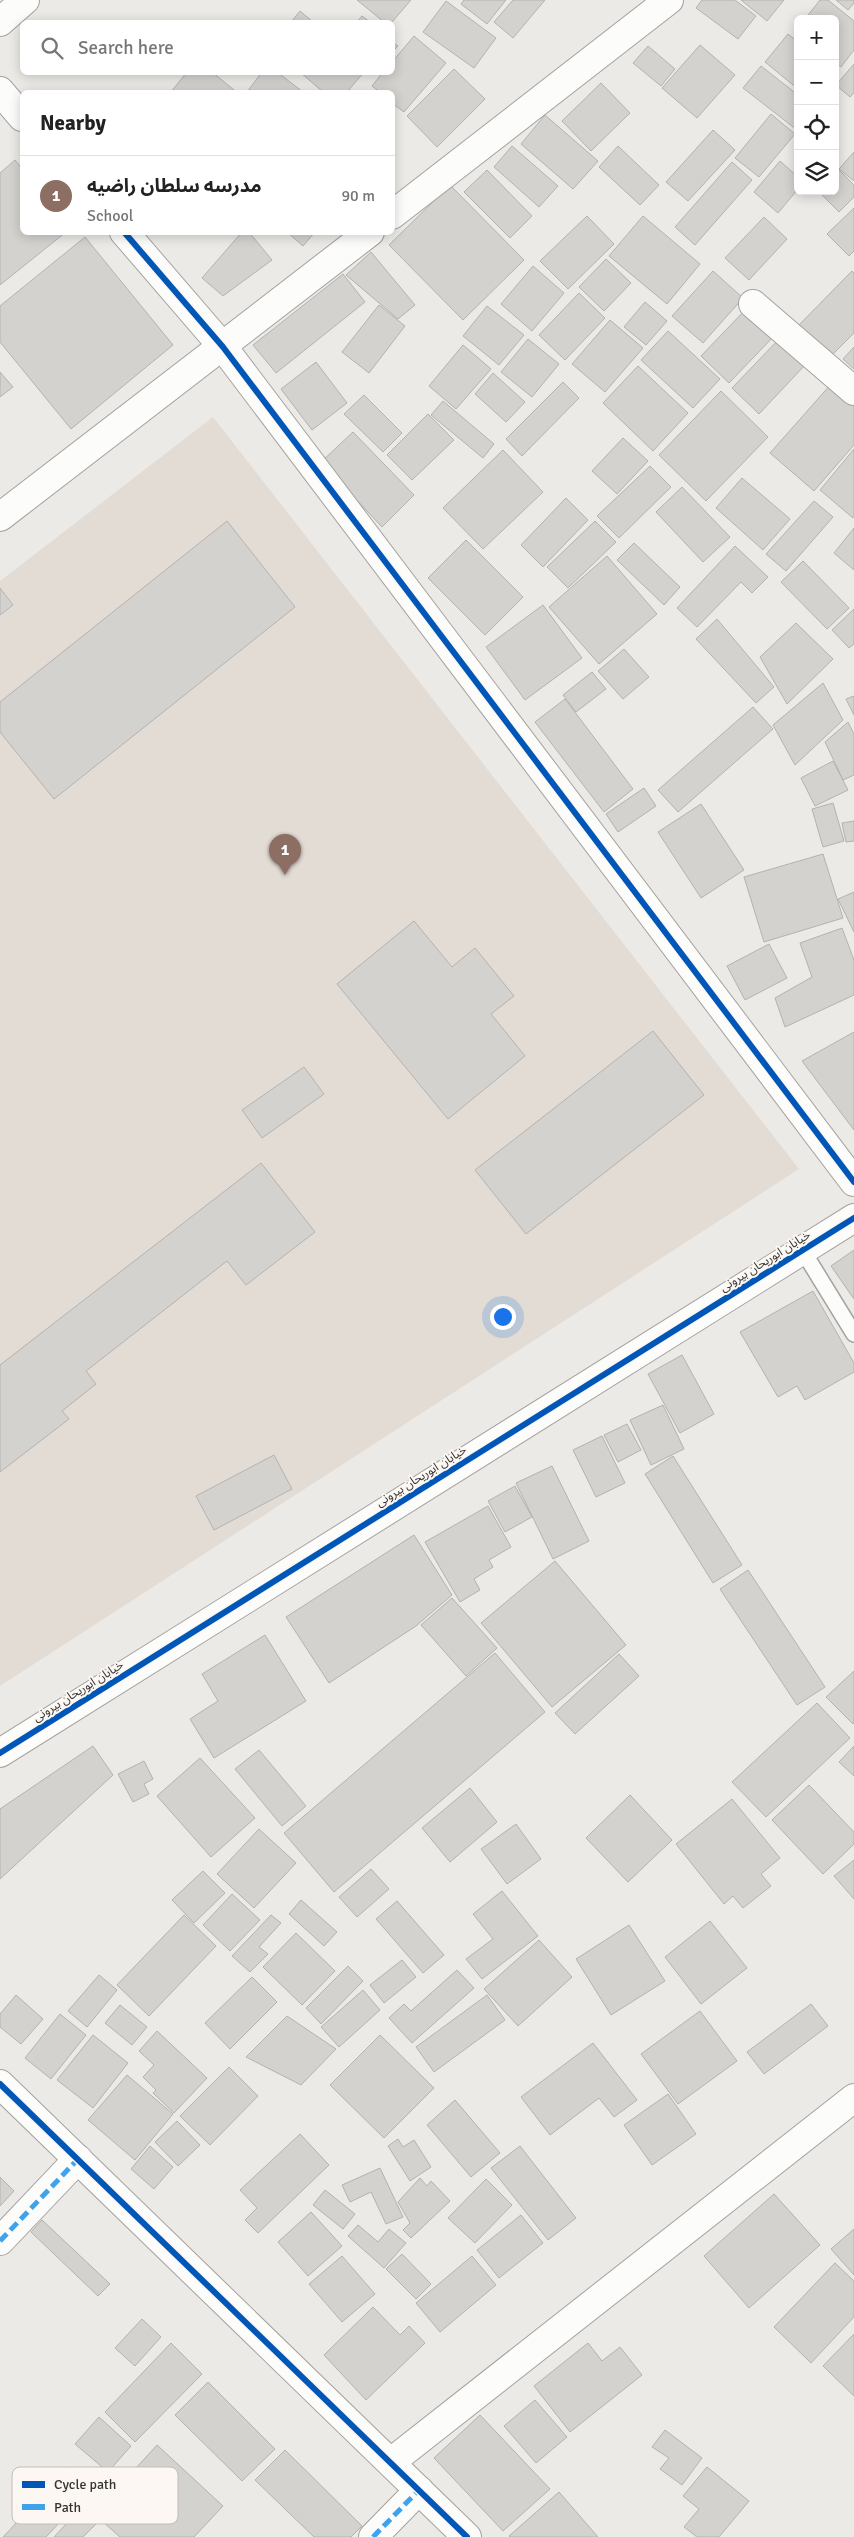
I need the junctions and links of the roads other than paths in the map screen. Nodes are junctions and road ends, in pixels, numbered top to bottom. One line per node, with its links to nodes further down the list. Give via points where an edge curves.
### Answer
1 (25, 0): 3 (street)
2 (669, 0): 6 (street)
3 (0, 22)
4 (0, 91): 5 (street)
5 (20, 115)
6 (395, 213)
7 (127, 235): 10 (street)
8 (366, 235): 10 (street)
9 (753, 304): 11 (street)
10 (223, 346): 12 (street); 13 (street)
11 (854, 391)
12 (0, 517)
13 (854, 1182)
14 (854, 1218): 15 (street, خیابان ابوریحان بیرونی)
15 (803, 1251): 16 (lane); 17 (street, خیابان ابوریحان بیرونی)
16 (854, 1334)
17 (0, 1753)
18 (0, 2084): 20 (street)
19 (854, 2098): 22 (street)
20 (78, 2160): 21 (street); 22 (street)
21 (0, 2241)
22 (391, 2462): 23 (street)
23 (419, 2490): 24 (street); 25 (street)
24 (373, 2537)
25 (467, 2537)

